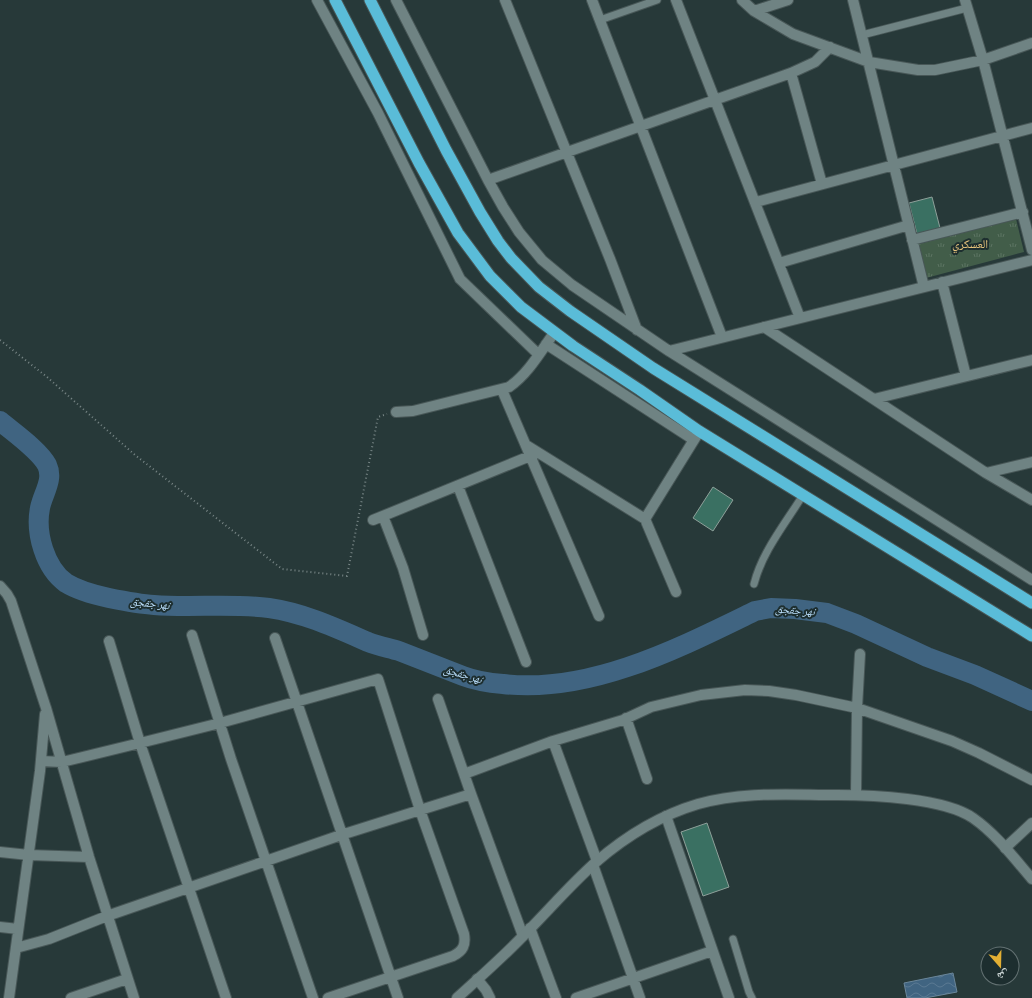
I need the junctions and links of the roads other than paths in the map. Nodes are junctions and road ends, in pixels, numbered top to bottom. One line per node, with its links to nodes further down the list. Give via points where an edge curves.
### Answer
1 (317, 0): 45 (street, via 378,113 460,279)
2 (335, 0): 41 (highway, via 418,163 458,233 490,276 521,307)
3 (370, 0): 65 (highway, via 480,212 511,258 539,287 653,368)
4 (396, 0): 27 (street)
5 (505, 0): 25 (street)
6 (592, 0): 14 (street)
7 (656, 0): 14 (lane)
8 (676, 0): 21 (street)
9 (742, 0): 13 (street)
10 (788, 0): 13 (street)
11 (853, 0): 15 (street)
12 (966, 4): 15 (lane); 18 (street)
13 (754, 11): 17 (street, via 793,34)
14 (600, 20): 22 (street)
15 (862, 35): 19 (street)
16 (1032, 43): 18 (street)
17 (830, 47): 19 (street); 20 (street, via 815,62)
18 (983, 60): 19 (street, via 935,70 918,70); 24 (street)
19 (869, 62): 26 (street)
20 (791, 73): 21 (street); 28 (street)
21 (715, 101): 22 (street); 29 (street)
22 (640, 126): 25 (street); 42 (street)
23 (1032, 128): 24 (street)
24 (1003, 136): 26 (street); 30 (street)
25 (567, 152): 27 (street); 40 (street)
26 (894, 165): 28 (street); 31 (street)
27 (488, 180): 40 (street, via 519,232 542,260 554,272)
28 (822, 184): 29 (street)
29 (756, 202): 35 (street)
30 (1023, 212): 32 (street); 33 (street)
31 (909, 225): 32 (street); 35 (street)
32 (912, 240): 37 (street)
33 (1032, 250)
34 (1032, 260): 36 (street)
35 (779, 263): 38 (street)
36 (942, 282): 37 (street); 47 (street)
37 (924, 287): 38 (street)
38 (800, 318): 39 (street)
39 (764, 327): 42 (street); 49 (street)
40 (637, 330): 44 (street)
41 (554, 333): 43 (street); 51 (highway)
42 (722, 337): 44 (street)
43 (546, 344): 45 (street); 51 (street)
44 (668, 350): 61 (street)
45 (538, 354): 48 (street, via 514,384)
46 (1032, 360): 47 (street)
47 (966, 376): 49 (street)
48 (502, 390): 50 (street, via 413,412); 52 (street, via 526,445)
49 (874, 399): 54 (street)
50 (396, 412)
51 (696, 435): 56 (highway); 59 (street)
52 (535, 455): 55 (street); 59 (street); 66 (street)
53 (1032, 462): 54 (street)
54 (986, 473): 57 (street)
55 (458, 486): 58 (street); 73 (street)
56 (803, 496): 62 (lane, via 764,557); 69 (highway)
57 (1032, 500)
58 (383, 516): 60 (street); 68 (street, via 403,568)
59 (645, 519): 64 (street)
60 (373, 520)
61 (1032, 580)
62 (754, 584)
63 (0, 586): 76 (street, via 11,601)
64 (676, 592)
65 (1032, 603)
66 (599, 616)
67 (192, 634): 79 (street)
68 (423, 635)
69 (1032, 636)
70 (275, 638): 75 (street)
71 (109, 642): 81 (street)
72 (860, 654): 77 (street)
73 (526, 662)
74 (438, 699): 84 (street)
75 (296, 701): 79 (street); 89 (street, via 378,679); 92 (street)
76 (46, 708): 82 (street); 83 (street)
77 (857, 708): 78 (street, via 790,694 745,690 667,702); 86 (street, via 952,741); 88 (street)
78 (626, 718): 80 (street); 85 (street)
79 (220, 723): 81 (street); 97 (street)
80 (553, 741): 84 (street); 98 (street)
81 (140, 743): 83 (street); 100 (street)
82 (41, 762): 83 (street); 95 (street)
83 (62, 762): 96 (street)
84 (464, 774): 87 (street)
85 (647, 779)
86 (1032, 780)
87 (471, 794): 89 (street); 105 (street)
88 (856, 795): 90 (street, via 737,797 700,804); 93 (street, via 895,797 961,811)
89 (420, 810): 92 (street); 109 (street, via 464,934 464,945 461,951 453,956)
90 (666, 816): 98 (street, via 621,843); 108 (street)
91 (1032, 823): 93 (street)
92 (341, 835): 97 (street); 109 (street)
93 (1005, 848): 99 (street)
94 (0, 852): 95 (street)
95 (29, 855): 96 (street); 104 (street)
96 (89, 857): 101 (street)
97 (266, 860): 100 (street); 117 (street)
98 (595, 863): 103 (street); 110 (street)
99 (1032, 879)
100 (189, 888): 101 (street); 116 (street)
101 (107, 916): 107 (street); 111 (street)
102 (0, 926): 104 (street)
103 (530, 928): 105 (street); 122 (street)
104 (18, 929): 107 (street)
105 (523, 936): 112 (street)
106 (733, 939): 126 (lane)
107 (16, 948): 113 (street)
108 (712, 951): 110 (street); 125 (street)
109 (391, 977): 118 (street); 119 (street)
110 (633, 978): 123 (street); 124 (street)
111 (127, 979): 114 (street); 115 (street)
112 (477, 979): 120 (street); 121 (street)
113 (9, 998)
114 (71, 998)
115 (134, 998)
116 (226, 998)
117 (313, 998)
118 (328, 998)
119 (398, 998)
120 (457, 998)
121 (490, 998)
122 (556, 998)
123 (576, 998)
124 (640, 998)
125 (729, 998)
126 (752, 998)

